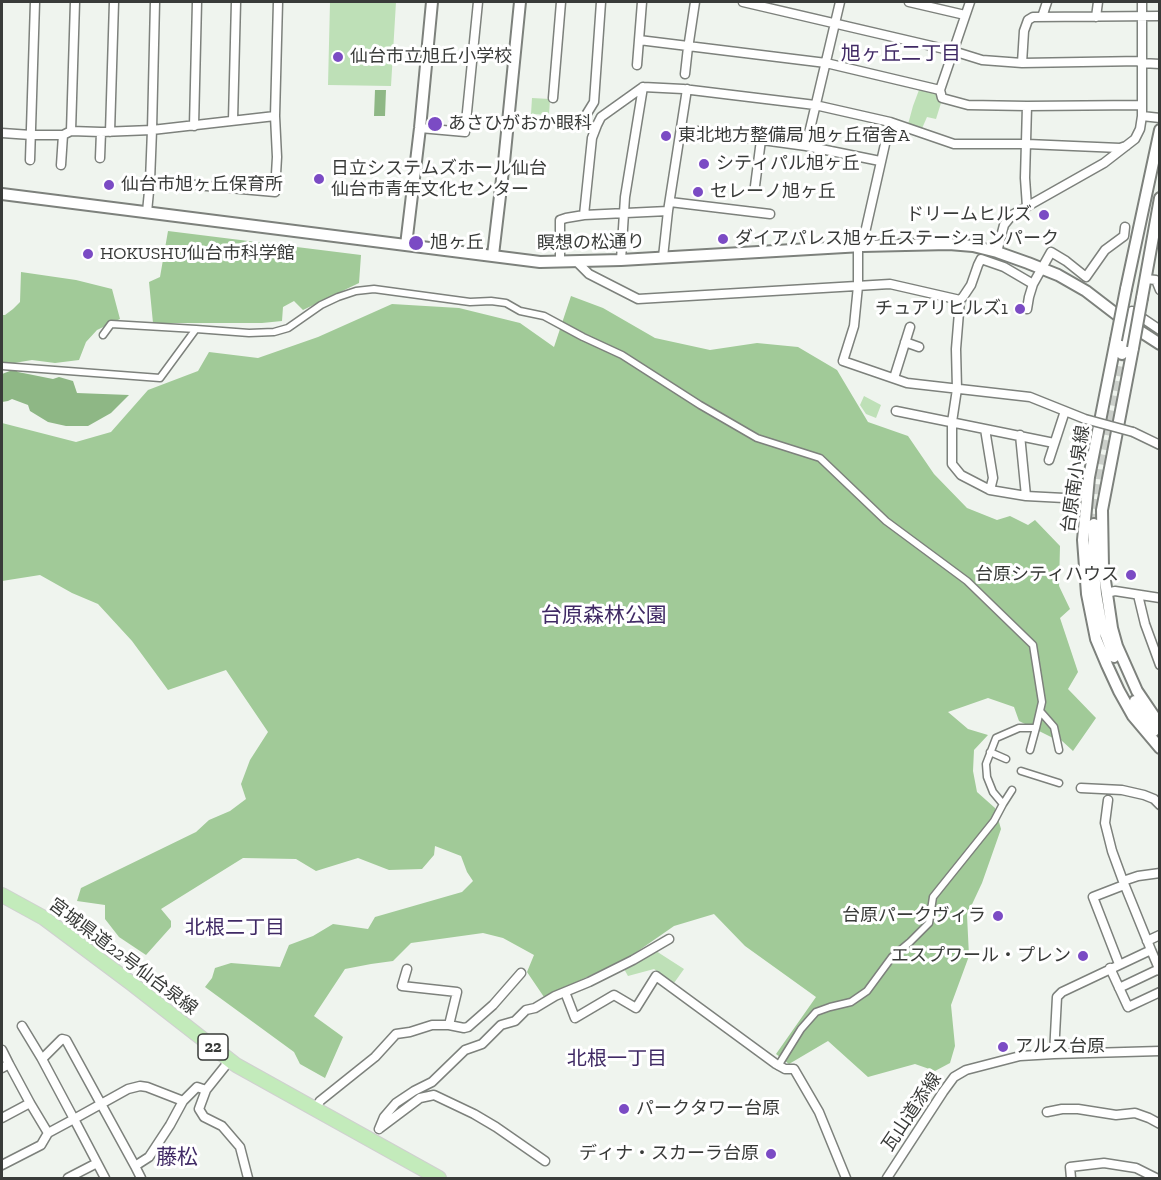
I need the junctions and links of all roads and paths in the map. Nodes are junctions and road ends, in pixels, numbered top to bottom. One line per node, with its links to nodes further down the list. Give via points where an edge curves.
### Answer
1 (35, 2): 58 (street)
2 (75, 2): 57 (street)
3 (114, 2): 56 (street)
4 (155, 2): 52 (street)
5 (197, 2): 50 (street)
6 (237, 2): 48 (street)
7 (278, 2): 44 (street)
8 (432, 2): 51 (street)
9 (478, 2): 51 (street, via 465,132)
10 (520, 2): 81 (street)
11 (561, 2): 40 (street)
12 (601, 2): 45 (street, via 594,102)
13 (642, 2): 28 (street)
14 (695, 2): 29 (street)
15 (743, 2): 27 (street)
16 (840, 2): 27 (street)
17 (909, 2): 22 (street)
18 (970, 2): 22 (street)
19 (1047, 2): 26 (street)
20 (1098, 2): 23 (street)
21 (1142, 2): 24 (street)
22 (965, 15): 30 (street)
23 (1096, 16): 24 (street); 26 (street)
24 (1141, 16): 25 (street); 31 (street)
25 (1160, 16)
26 (1042, 17): 33 (street, via 1030,18 1027,23)
27 (834, 23): 30 (street); 32 (street)
28 (639, 40): 29 (street); 35 (street)
29 (689, 45): 32 (street); 36 (street)
30 (953, 51): 33 (street, via 982,60); 39 (street)
31 (1141, 62): 33 (street); 34 (street); 42 (street)
32 (826, 63): 39 (street); 41 (street)
33 (1022, 63)
34 (1158, 64)
35 (637, 65)
36 (685, 74)
37 (643, 87): 38 (street); 74 (street); 76 (street, via 601,117 597,125 592,138)
38 (687, 89): 41 (street); 71 (street)
39 (940, 90): 43 (street, via 942,98 968,105)
40 (554, 98)
41 (815, 105): 49 (street); 61 (street)
42 (1142, 105): 43 (street); 46 (street)
43 (1027, 106): 60 (street)
44 (275, 116): 48 (street); 67 (street, via 275,192)
45 (586, 116)
46 (1142, 116): 47 (street); 62 (street, via 1135,139)
47 (1160, 118)
48 (234, 120): 50 (street)
49 (890, 122): 60 (street, via 954,144); 65 (street)
50 (194, 126): 52 (street)
51 (420, 128): 78 (street)
52 (152, 130): 56 (street); 67 (street)
53 (1160, 130): 103 (street, 台原南小泉線, bridge)
54 (697, 131): 59 (street)
55 (2, 132): 58 (street)
56 (106, 132): 57 (street); 63 (street)
57 (67, 133): 58 (street); 66 (street)
58 (32, 135): 64 (street)
59 (761, 140): 61 (street); 68 (street)
60 (1027, 144): 62 (street); 72 (street)
61 (806, 146): 65 (street)
62 (1126, 146): 72 (street)
63 (100, 158)
64 (30, 160)
65 (880, 161): 79 (street)
66 (62, 165)
67 (150, 181): 73 (street)
68 (754, 186)
69 (2, 194): 73 (street, 瞑想の松通り)
70 (1160, 198): 87 (street)
71 (669, 206): 74 (street); 75 (street); 82 (street)
72 (1027, 207): 80 (street, via 1004,225)
73 (147, 212): 78 (street, 瞑想の松通り)
74 (624, 213): 76 (street); 83 (street)
75 (770, 214)
76 (584, 215): 84 (street, via 560,220)
77 (1125, 227): 86 (street, via 1124,236 1105,250 1086,277 1051,252)
78 (406, 245): 81 (street, 瞑想の松通り)
79 (860, 246): 80 (street, 瞑想の松通り, via 949,244); 82 (street, 瞑想の松通り); 89 (street)
80 (997, 252): 86 (street, 瞑想の松通り)
81 (493, 255): 84 (street, 瞑想の松通り)
82 (663, 257): 83 (street, 瞑想の松通り)
83 (621, 260): 85 (street, 瞑想の松通り)
84 (560, 262): 85 (street, 瞑想の松通り)
85 (577, 262): 89 (street, via 589,274 638,299)
86 (1041, 267): 88 (street); 93 (street, 瞑想の松通り, via 1086,291)
87 (1154, 278): 90 (street); 101 (street, bridge, via 1142,298)
88 (1033, 284): 91 (street, via 981,259); 92 (street)
89 (858, 286): 91 (street, via 890,284); 105 (street, via 854,326 843,361)
90 (1160, 290)
91 (960, 300): 106 (street)
92 (1027, 309)
93 (1129, 324): 96 (street, via 1132,310); 99 (street, 瞑想の松通り); 101 (street)
94 (910, 327): 98 (street)
95 (196, 329): 97 (street, via 111,324); 102 (street, via 160,378); 126 (street, via 274,332 288,328 338,297 375,288 506,303 520,311 544,316 622,355 757,438 820,459 886,521 967,581 1034,645)
96 (1160, 330)
97 (103, 335)
98 (905, 342): 100 (street); 105 (street)
99 (1160, 344)
100 (919, 347)
101 (1128, 351): 104 (street)
102 (2, 366)
103 (1110, 372): 104 (street); 118 (street, 台原南小泉線)
104 (1128, 375): 119 (street)
105 (894, 378): 106 (street)
106 (957, 389): 108 (street, via 1030,397); 109 (street)
107 (896, 411): 109 (street)
108 (1065, 411): 112 (street); 113 (street, bridge, via 1133,432)
109 (952, 422): 110 (street); 115 (street, via 952,464 961,475)
110 (985, 429): 111 (street); 115 (street, via 993,478)
111 (1020, 435): 112 (street); 116 (street)
112 (1054, 442): 114 (street)
113 (1160, 445)
114 (1049, 460)
115 (990, 490): 116 (street)
116 (1026, 496): 117 (street)
117 (1064, 498)
118 (1085, 507): 119 (street); 131 (street, 台原南小泉線, via 1084,567 1096,639 1133,716)
119 (1102, 510): 121 (street)
120 (1094, 524): 125 (street, via 1093,559 1101,621)
121 (1106, 593): 122 (street); 127 (street, via 1123,662)
122 (1138, 595): 123 (street); 124 (street)
123 (1160, 598)
124 (1160, 664)
125 (1134, 699): 129 (street); 130 (street)
126 (1040, 711): 128 (street); 133 (street, via 1054,727)
127 (1160, 725)
128 (1036, 728): 132 (street); 134 (street, via 1007,732 996,738)
129 (1160, 732)
130 (1160, 738)
131 (1160, 748)
132 (1030, 750)
133 (1059, 750)
134 (990, 752): 135 (street); 141 (street, via 987,777)
135 (1006, 759)
136 (1020, 771): 137 (street)
137 (1059, 783)
138 (1081, 788): 142 (street, via 1144,795)
139 (1012, 790): 141 (street)
140 (1108, 800): 144 (street, via 1105,823)
141 (1003, 804): 165 (street, via 933,897 929,923 892,957 867,991 851,1002 816,1012)
142 (1160, 805)
143 (1159, 875): 144 (street, via 1138,876)
144 (1124, 883): 148 (street); 150 (street, via 1093,897)
145 (2, 895): 163 (main road, 宮城県道22号仙台泉線 / 22, via 44,918)
146 (1160, 935): 148 (street)
147 (669, 939): 155 (street)
148 (1149, 946): 149 (street); 150 (street)
149 (1157, 959): 152 (street)
150 (1114, 966): 154 (street); 161 (street, via 1057,997)
151 (407, 969): 157 (street, via 402,986 457,992)
152 (1159, 970): 154 (street)
153 (520, 973): 157 (street, via 468,1027)
154 (1119, 988): 156 (street, via 1128,1007)
155 (565, 992): 165 (street, via 575,1018 614,995 636,1008 656,976); 176 (street, via 526,1010 482,1044 465,1050 432,1082 396,1103 384,1117)
156 (1160, 992)
157 (449, 1025): 170 (street, via 396,1034)
158 (22, 1026): 162 (street)
159 (2, 1050): 164 (street)
160 (1160, 1051): 161 (street, 瓦山道添線)
161 (1054, 1054): 187 (street, 瓦山道添線, via 1020,1056 966,1070 954,1077)
162 (42, 1059): 169 (street, via 62,1039 66,1040); 173 (street)
163 (230, 1060): 166 (street); 170 (main road, 宮城県道22号仙台泉線 / 22)
164 (5, 1066): 168 (street)
165 (778, 1066): 186 (street, via 794,1069 819,1112)
166 (207, 1090): 167 (street, via 196,1087); 184 (street, via 199,1109 204,1117 222,1126 240,1147)
167 (183, 1101): 169 (street, via 140,1086); 180 (street, via 149,1157)
168 (30, 1103): 172 (street); 175 (street)
169 (101, 1105): 173 (street); 180 (street)
170 (315, 1110): 176 (main road, 宮城県道22号仙台泉線 / 22)
171 (1047, 1112): 174 (street, via 1078,1109 1116,1115 1135,1113)
172 (2, 1118)
173 (74, 1119): 175 (street); 178 (street)
174 (1160, 1124)
175 (48, 1133): 179 (street, via 40,1145)
176 (376, 1136): 177 (street, via 420,1098 434,1095 496,1126); 185 (main road, 宮城県道22号仙台泉線 / 22)
177 (544, 1161)
178 (97, 1163): 181 (street); 182 (street)
179 (2, 1166)
180 (135, 1166): 183 (street)
181 (68, 1179)
182 (105, 1179)
183 (141, 1179)
184 (248, 1179)
185 (439, 1179)
186 (846, 1179)
187 (887, 1179)
188 (1071, 1179): 189 (street, via 1070,1167 1104,1163 1136,1168)
189 (1156, 1179)

